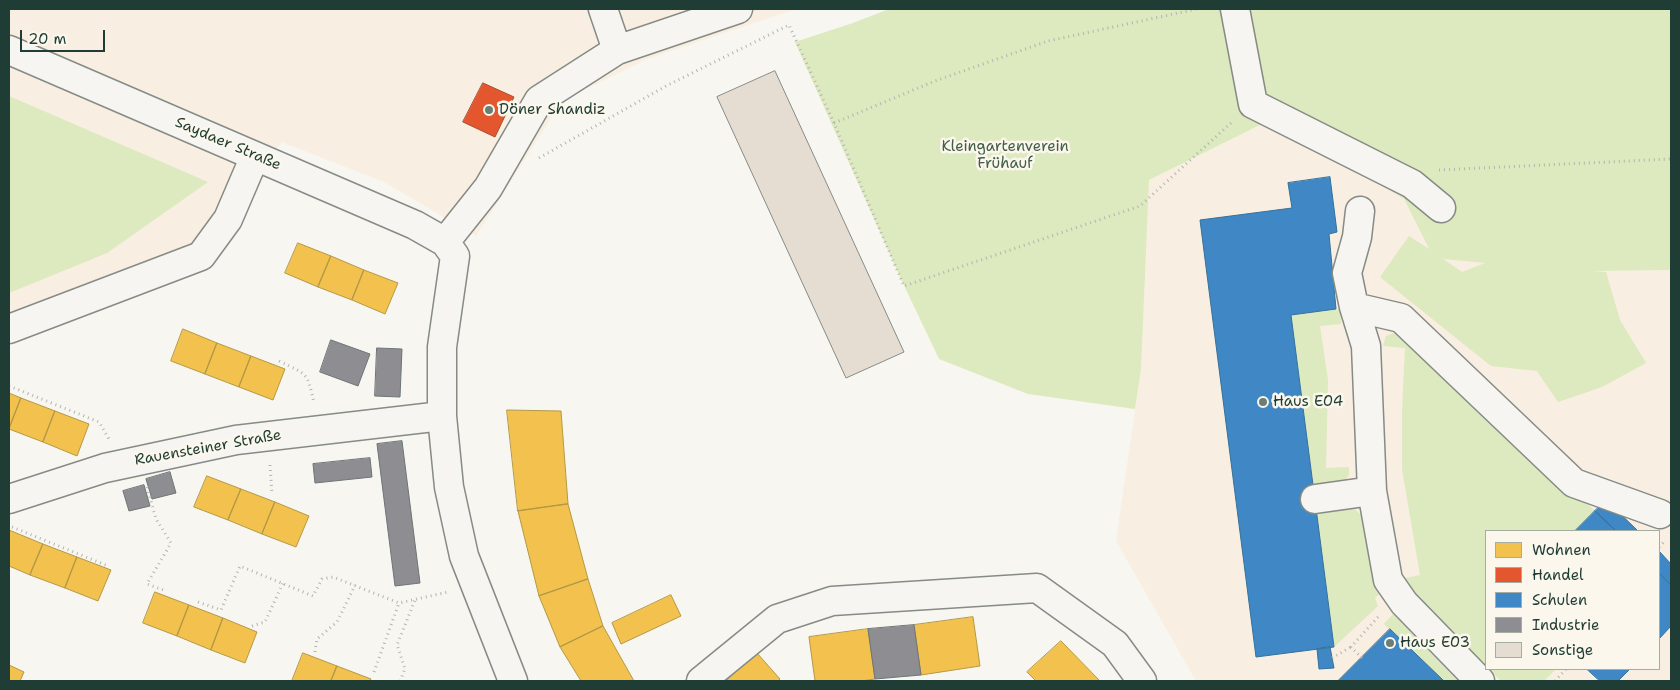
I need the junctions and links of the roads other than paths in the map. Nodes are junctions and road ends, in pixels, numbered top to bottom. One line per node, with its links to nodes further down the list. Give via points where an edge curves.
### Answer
1 (603, 9): 5 (street)
2 (738, 9): 5 (street)
3 (1235, 9): 7 (street, via 1253,104 1412,184)
4 (9, 50): 6 (street, Saydaer Straße)
5 (617, 50): 9 (street, via 539,100 488,188)
6 (255, 156): 9 (street, Saydaer Straße, via 414,225); 11 (street, via 228,220 201,256)
7 (1442, 208)
8 (1360, 210): 10 (street, via 1357,237 1347,273)
9 (445, 242): 12 (street, via 455,256 442,347)
10 (1354, 307): 13 (street, via 1366,346); 16 (street, via 1401,318 1574,483)
11 (9, 329)
12 (442, 416): 14 (street, Rauensteiner Straße, via 236,440 131,462); 17 (street, via 449,487 464,556)
13 (1372, 491): 15 (street); 20 (street, via 1388,580 1397,594)
14 (9, 498)
15 (1315, 499)
16 (1660, 514)
17 (513, 681)
18 (700, 681): 19 (street, via 777,619 832,601 1037,588 1115,644)
19 (1142, 681)
20 (1480, 681)

